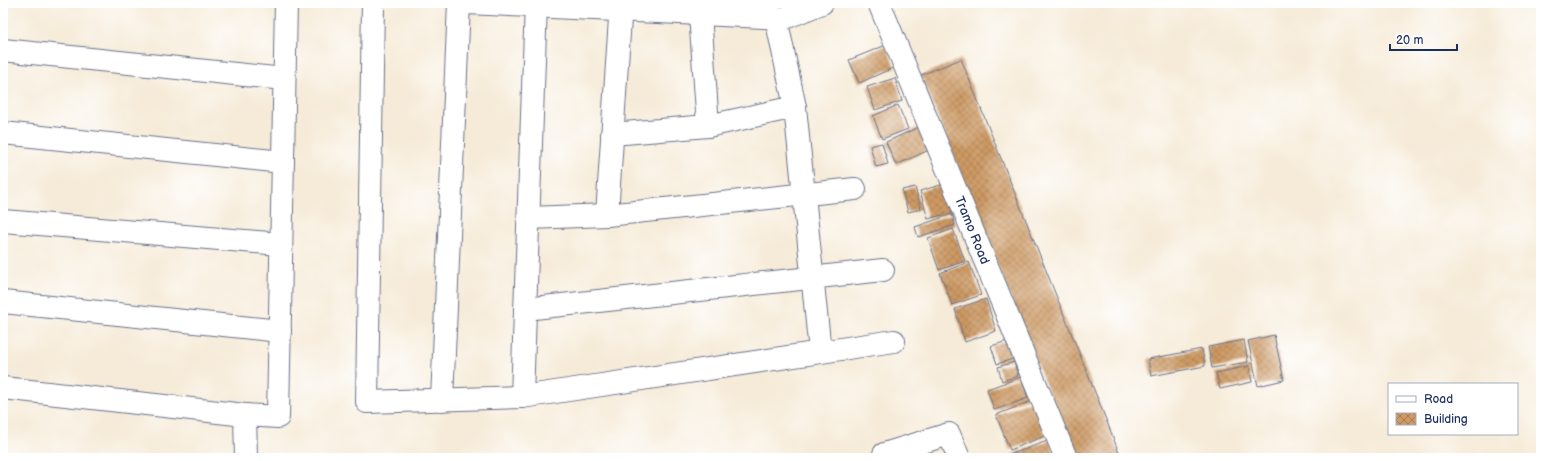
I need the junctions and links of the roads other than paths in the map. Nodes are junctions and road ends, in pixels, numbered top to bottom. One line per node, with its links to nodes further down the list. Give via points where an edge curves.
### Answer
1 (286, 3): 12 (street)
2 (373, 3): 33 (street, via 367,402)
3 (459, 3): 33 (street)
4 (466, 3): 7 (street)
5 (822, 3): 10 (street, via 785,18)
6 (879, 3): 38 (street, Tramo Road)
7 (536, 5): 8 (street); 21 (street)
8 (621, 7): 9 (street); 16 (street)
9 (700, 9): 10 (street); 14 (street)
10 (776, 18): 13 (street)
11 (3, 50): 12 (street)
12 (284, 79): 17 (street)
13 (795, 107): 14 (street); 19 (street)
14 (708, 126): 16 (street)
15 (3, 133): 17 (street)
16 (612, 134): 20 (street)
17 (283, 162): 23 (street)
18 (855, 189): 19 (street)
19 (804, 195): 20 (street); 25 (street)
20 (607, 216): 21 (street)
21 (529, 218): 27 (street)
22 (3, 221): 23 (street)
23 (281, 244): 28 (street)
24 (883, 270): 25 (street)
25 (812, 278): 27 (street); 30 (street)
26 (3, 302): 28 (street)
27 (525, 309): 32 (street)
28 (280, 331): 34 (street, via 278,417)
29 (894, 341): 30 (street)
30 (820, 352): 32 (street)
31 (3, 388): 34 (street)
32 (522, 397): 33 (street)
33 (442, 400)
34 (245, 415): 35 (street)
35 (246, 458)
36 (885, 458): 37 (street, via 884,454 949,434)
37 (959, 458)
38 (1066, 458)

